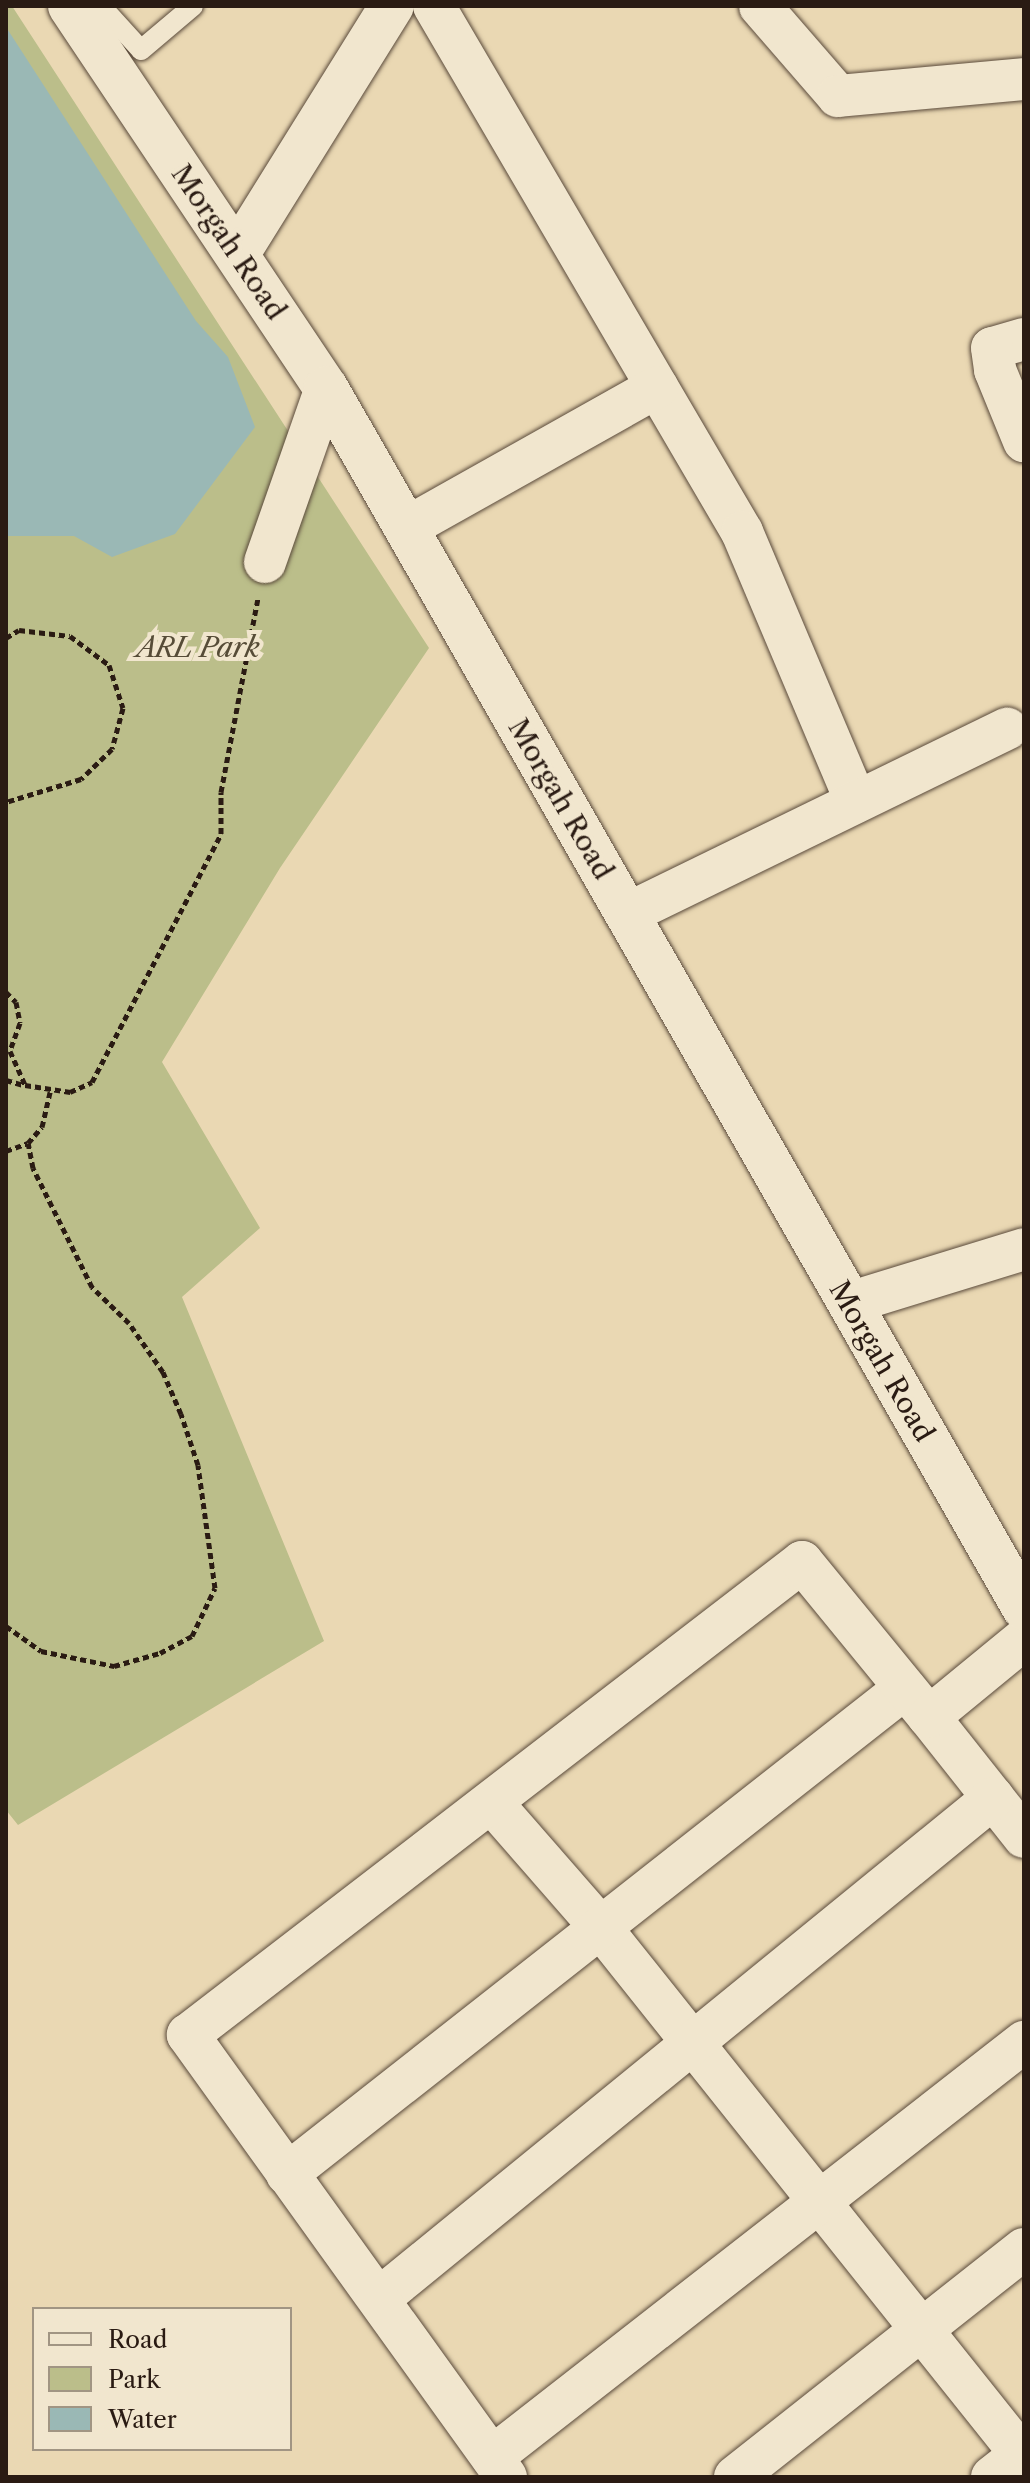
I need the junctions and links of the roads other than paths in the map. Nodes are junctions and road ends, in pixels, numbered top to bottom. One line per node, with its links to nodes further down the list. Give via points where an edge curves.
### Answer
1 (70, 6): 8 (street, Morgah Road)
2 (101, 6): 3 (lane, via 141,50)
3 (193, 6)
4 (392, 6): 8 (street)
5 (434, 6): 10 (street)
6 (760, 6): 7 (street, via 838,96)
7 (1024, 79)
8 (238, 253): 11 (street, Morgah Road)
9 (1024, 339): 12 (street, via 992,348 995,370)
10 (657, 387): 13 (street); 16 (street, via 742,532)
11 (326, 388): 13 (street, Morgah Road); 14 (street)
12 (1024, 441)
13 (406, 528): 17 (street, Morgah Road)
14 (265, 562)
15 (1007, 729): 16 (street)
16 (855, 800): 17 (street)
17 (627, 914): 19 (street, Morgah Road)
18 (1024, 1249): 19 (street)
19 (849, 1303): 20 (street, Morgah Road)
20 (1023, 1612): 21 (street)
21 (917, 1703): 22 (street); 23 (street, via 802,1562); 25 (street)
22 (993, 1798): 24 (street); 27 (street)
23 (492, 1803): 25 (street); 28 (street, via 188,2035)
24 (1024, 1837)
25 (601, 1928): 27 (street); 28 (street)
26 (1024, 2042): 29 (street)
27 (693, 2043): 29 (street); 31 (street)
28 (287, 2174): 31 (street)
29 (818, 2200): 32 (street); 34 (street)
30 (1024, 2249): 32 (street)
31 (381, 2297): 34 (street)
32 (921, 2329): 33 (street); 35 (street)
33 (1015, 2460)
34 (499, 2467)
35 (735, 2477)

